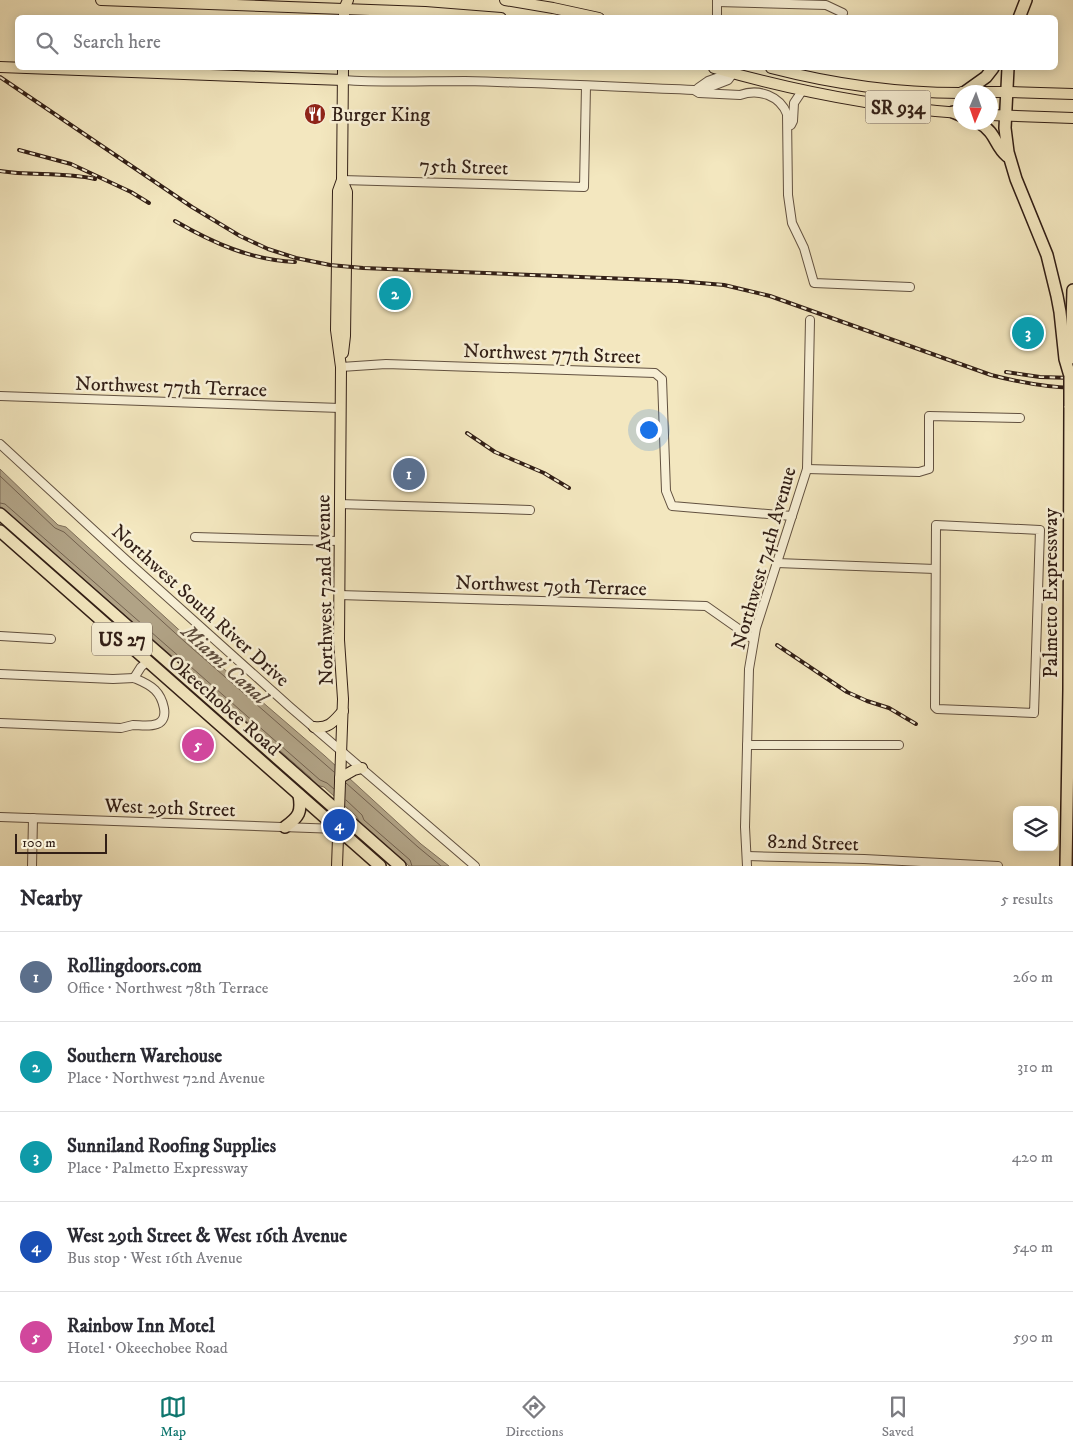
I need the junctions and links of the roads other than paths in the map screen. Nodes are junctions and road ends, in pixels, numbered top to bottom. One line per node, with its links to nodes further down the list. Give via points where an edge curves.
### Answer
1 (101, 0): 5 (main road)
2 (505, 0): 8 (main road)
3 (1026, 0): 10 (highway)
4 (718, 1): 6 (street, via 826,5); 9 (street)
5 (344, 7): 7 (main road)
6 (843, 13)
7 (474, 15)
8 (586, 15)
9 (717, 15)
10 (1019, 15)
11 (0, 67): 12 (main road)
12 (15, 68)
13 (79, 70): 19 (main road)
14 (343, 70): 19 (main road, Northwest 72nd Avenue)
15 (735, 70): 22 (street); 23 (street, via 728,80); 24 (main road, SR 934)
16 (780, 70): 25 (main road, SR 934, via 882,89)
17 (991, 70): 20 (highway)
18 (1008, 70): 27 (highway)
19 (343, 80): 21 (street); 37 (main road, Northwest 72nd Avenue)
20 (974, 85)
21 (586, 86): 22 (street); 37 (street, 75th Street, via 584,187)
22 (697, 88): 23 (street); 28 (street, via 699,93)
23 (708, 88): 28 (street)
24 (802, 91): 30 (main road, SR 934); 34 (street, via 794,102 793,121)
25 (953, 92)
26 (998, 92): 27 (main road, SR 934)
27 (1008, 92): 29 (main road, SR 934); 32 (highway)
28 (745, 93): 34 (street, via 769,95 780,102 787,114)
29 (1073, 94)
30 (953, 112)
31 (998, 116): 32 (main road)
32 (1006, 116): 33 (main road); 36 (highway)
33 (1073, 118)
34 (788, 129): 38 (street, via 792,223 804,248 814,282)
35 (988, 130): 36 (highway)
36 (1009, 158): 42 (highway, via 1047,255)
37 (342, 180): 41 (main road, Northwest 72nd Avenue, via 347,192 345,336)
38 (910, 286)
39 (1073, 290): 42 (highway, Palmetto Expressway)
40 (810, 320): 47 (street, Northwest 74th Avenue)
41 (341, 367): 44 (main road, Northwest 72nd Avenue); 51 (street, Northwest 77th Street, via 386,364 654,373 662,379 666,491 672,506)
42 (1070, 372): 79 (highway, Palmetto Expressway, bridge)
43 (0, 396): 44 (street, Northwest 77th Terrace)
44 (340, 408): 48 (main road, Northwest 72nd Avenue)
45 (1020, 418): 47 (street, via 929,416 929,468 919,472)
46 (0, 444): 66 (street, Northwest South River Drive)
47 (807, 469): 51 (street, Northwest 74th Avenue)
48 (339, 504): 49 (street); 54 (main road, Northwest 72nd Avenue)
49 (530, 510)
50 (0, 514): 73 (highway, Okeechobee Road / US 27)
51 (792, 516): 55 (street, Northwest 74th Avenue)
52 (0, 531): 61 (highway, Okeechobee Road / US 27)
53 (195, 537): 54 (street)
54 (339, 542): 57 (main road, Northwest 72nd Avenue)
55 (777, 563): 56 (street); 59 (street, Northwest 74th Avenue)
56 (935, 569): 56 (street, via 935,707 1034,713 1040,530 936,525)
57 (338, 595): 59 (street, Northwest 79th Terrace, via 706,606); 64 (main road, Northwest 72nd Avenue)
58 (0, 636): 60 (street)
59 (753, 639): 67 (street, Northwest 74th Avenue)
60 (51, 640)
61 (147, 662): 63 (street); 72 (highway, Okeechobee Road / US 27)
62 (0, 674): 63 (street)
63 (134, 678): 65 (street, via 155,690 164,714 157,724 121,728)
64 (343, 711): 66 (main road, via 330,725); 69 (main road, Northwest 72nd Avenue)
65 (0, 724)
66 (314, 727): 69 (street, Northwest South River Drive)
67 (747, 745): 68 (street); 78 (street, Northwest 74th Avenue)
68 (899, 745)
69 (341, 750): 70 (street, Northwest South River Drive); 71 (main road, Northwest 72nd Avenue)
70 (358, 769): 71 (main road); 84 (street, Northwest South River Drive)
71 (340, 773): 73 (main road, Northwest 72nd Avenue)
72 (299, 795): 76 (highway, via 299,815); 77 (highway, Okeechobee Road / US 27)
73 (339, 808): 77 (main road, Northwest 72nd Avenue); 83 (highway, Okeechobee Road / US 27)
74 (0, 817): 75 (street, West 29th Street)
75 (33, 818): 76 (street, West 29th Street); 80 (street)
76 (285, 827): 77 (street, West 29th Street)
77 (338, 829): 81 (main road, Northwest 72nd Avenue); 82 (highway, Okeechobee Road / US 27)
78 (747, 856): 85 (street, Northwest 74th Avenue); 86 (street, 82nd Street)
79 (1066, 863)
80 (32, 866)
81 (337, 866)
82 (380, 866)
83 (400, 866)
84 (475, 866)
85 (747, 866)
86 (998, 866)

